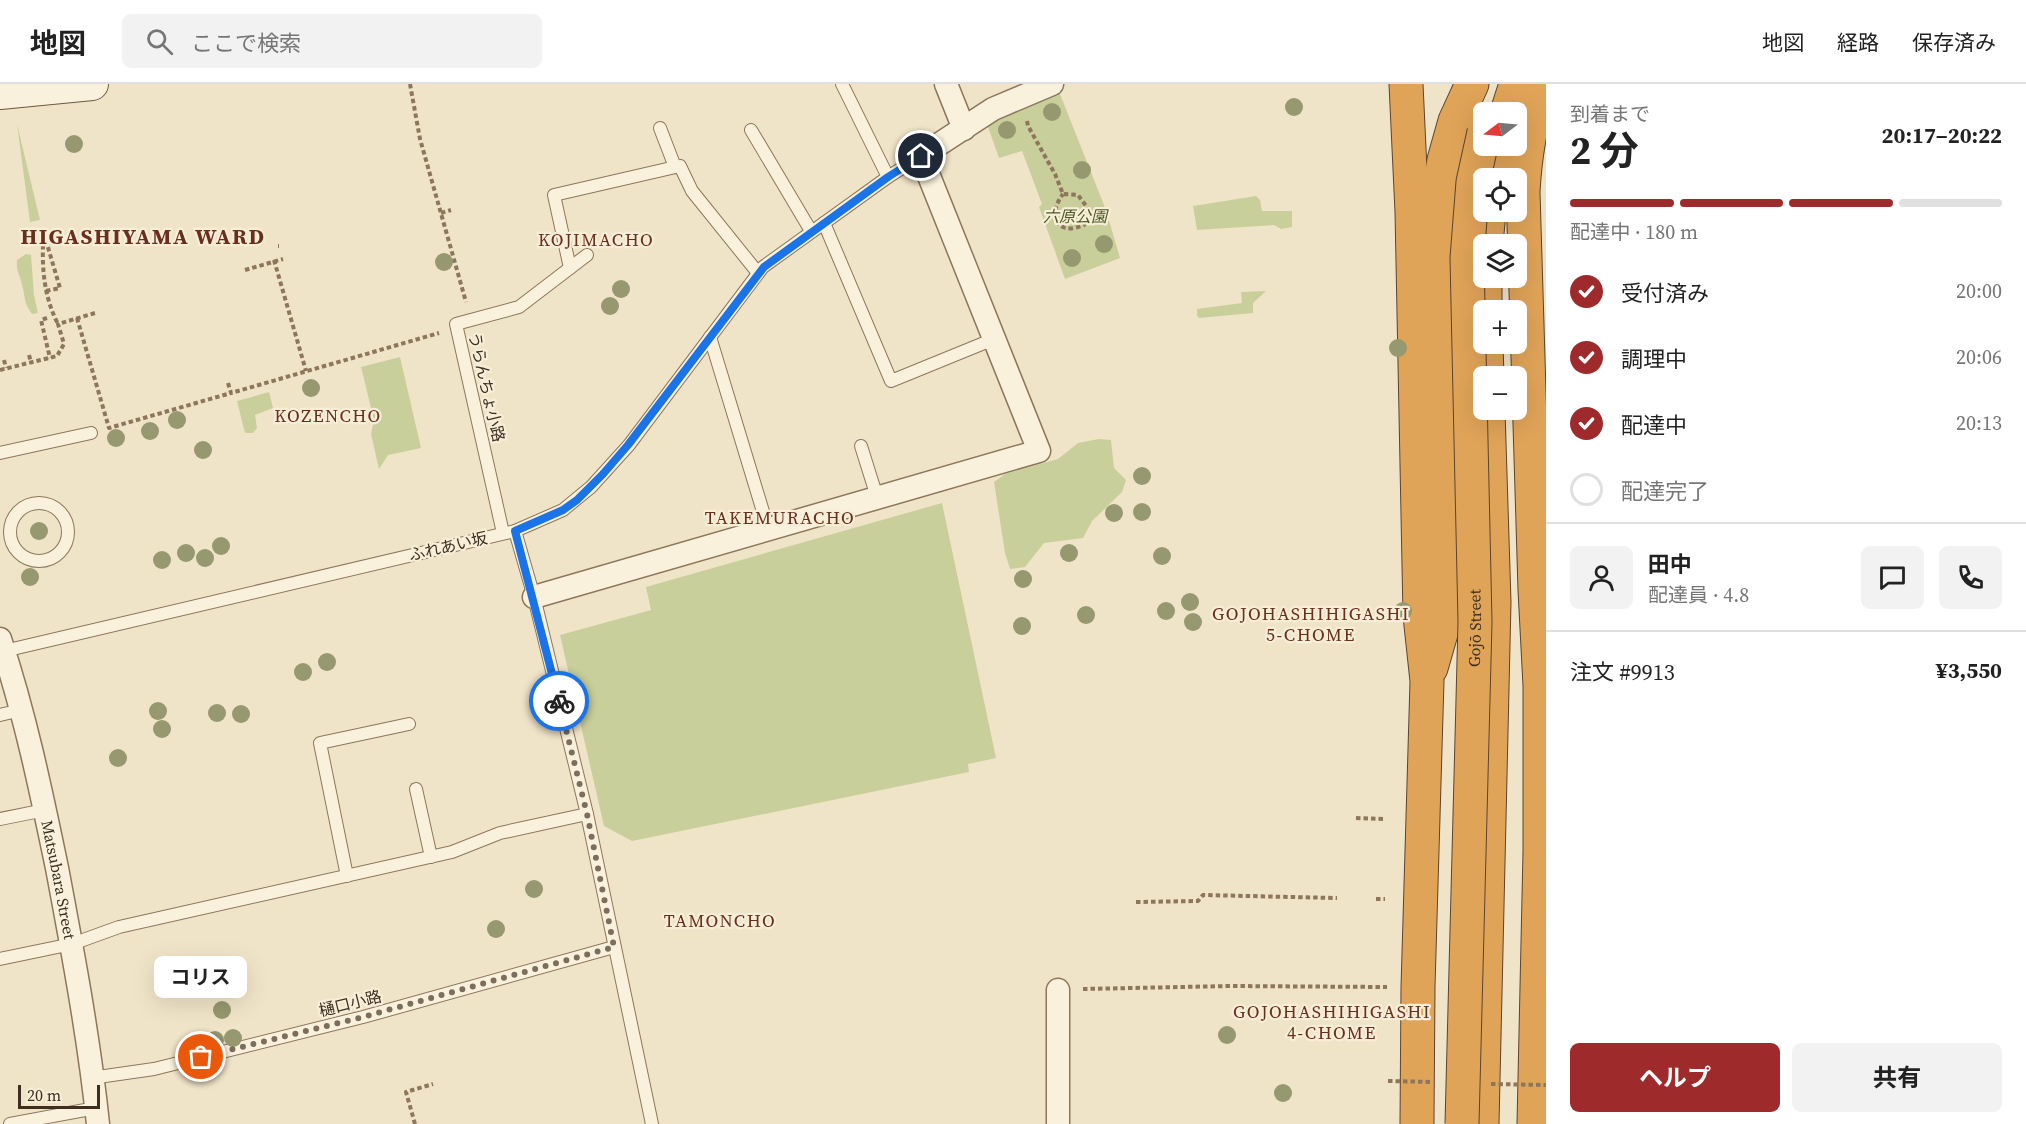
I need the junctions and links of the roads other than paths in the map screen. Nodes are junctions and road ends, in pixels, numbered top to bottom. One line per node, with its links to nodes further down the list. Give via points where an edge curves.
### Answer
1 (92, 84): 10 (main road)
2 (842, 84): 20 (lane)
3 (946, 84): 15 (street)
4 (1052, 84): 15 (street, ふれあい坂, via 993,110)
5 (1406, 84): 39 (highway, via 1420,616)
6 (1472, 84): 39 (highway, via 1450,135 1440,184 1446,616)
7 (1496, 84): 12 (highway)
8 (1516, 84): 13 (highway)
9 (1543, 84): 36 (highway, via 1533,113 1523,192)
10 (38, 86): 11 (main road)
11 (0, 93)
12 (1491, 102)
13 (1510, 102)
14 (660, 128): 19 (lane)
15 (964, 129): 17 (street, ふれあい坂)
16 (751, 130): 22 (lane)
17 (921, 156): 20 (lane, ふれあい坂); 27 (street)
18 (1479, 156): 58 (highway, Gojō Street, bridge, via 1467,258 1475,622)
19 (675, 167): 24 (lane, via 554,195); 25 (lane, via 680,166 692,191)
20 (888, 177): 21 (lane, ふれあい坂)
21 (824, 223): 22 (lane, ふれあい坂); 27 (lane, via 891,381)
22 (811, 231): 25 (lane, ふれあい坂)
23 (587, 255): 24 (lane, うらんちょ小路)
24 (570, 268): 34 (lane, うらんちょ小路, via 519,307 456,324)
25 (758, 273): 26 (lane, ふれあい坂)
26 (710, 337): 33 (lane); 34 (lane, ふれあい坂, via 591,487 563,510)
27 (994, 339): 32 (street, via 1039,452)
28 (1488, 420): 59 (highway, Gojō Street, via 1494,602)
29 (91, 433): 31 (lane)
30 (861, 446): 32 (lane)
31 (0, 453)
32 (877, 497): 33 (street)
33 (768, 528): 37 (street)
34 (509, 532): 37 (lane); 38 (lane, ふれあい坂)
35 (5, 536): 35 (lane, via 17,513 38,503 59,511 67,527 62,549 42,561 20,555)
36 (1540, 590): 60 (highway)
37 (534, 597): 44 (lane)
38 (2, 645): 40 (street, Matsubara Street)
39 (1427, 681): 57 (highway)
40 (11, 712): 43 (street, Matsubara Street, via 36,766)
41 (408, 724): 47 (lane, via 320,743)
42 (416, 789): 46 (lane)
43 (45, 810): 45 (lane); 48 (street, Matsubara Street)
44 (587, 814): 46 (lane, via 500,832); 49 (lane)
45 (0, 819)
46 (431, 857): 47 (lane)
47 (347, 876): 48 (lane, via 119,927)
48 (72, 944): 50 (lane); 52 (street, Matsubara Street)
49 (614, 947): 52 (lane, 樋口小路, via 363,1017 154,1069); 55 (lane)
50 (0, 959)
51 (1058, 990): 56 (street)
52 (91, 1078): 53 (street, Matsubara Street)
53 (97, 1116): 54 (lane)
54 (10, 1124)
55 (652, 1124)
56 (1058, 1124)
57 (1417, 1124)
58 (1462, 1124)
59 (1482, 1124)
60 (1534, 1124)

